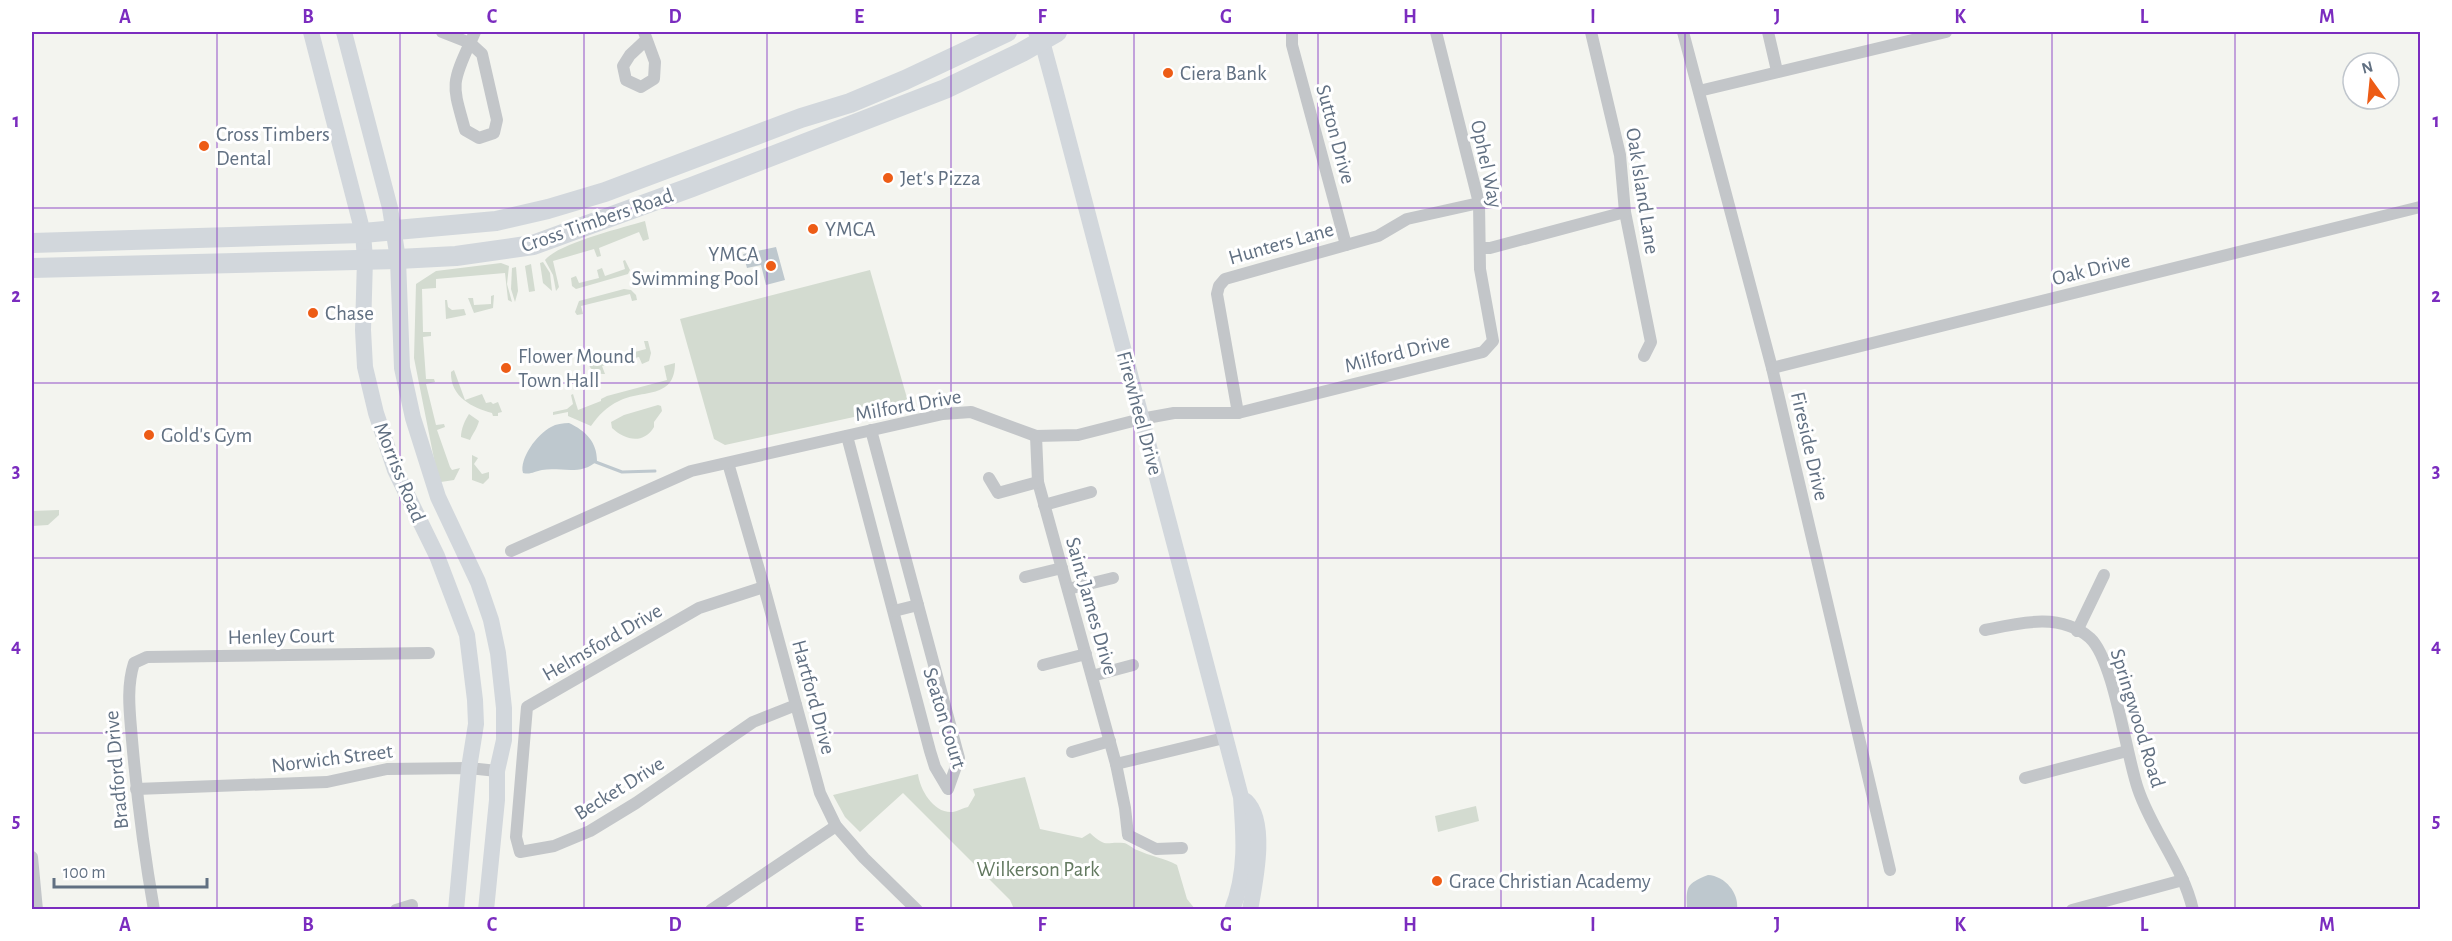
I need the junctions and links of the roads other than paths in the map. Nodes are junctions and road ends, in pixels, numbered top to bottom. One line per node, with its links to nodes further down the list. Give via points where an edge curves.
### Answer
1 (311, 32): 24 (main road, Morriss Road)
2 (344, 32): 23 (main road, Morriss Road)
3 (442, 32): 13 (street)
4 (475, 32): 13 (street)
5 (1006, 32): 15 (main road, Cross Timbers Road)
6 (1292, 32): 26 (street, Sutton Drive, via 1292,45)
7 (1436, 32): 20 (street, Ophel Way)
8 (1590, 32): 22 (street, Oak Island Lane, via 1620,156)
9 (1683, 32): 16 (street, Fireside Drive)
10 (1768, 32): 14 (street)
11 (1946, 32): 14 (street)
12 (1045, 35): 17 (main road, Cross Timbers Road, via 945,89); 35 (main road, Firewheel Drive)
13 (470, 44): 13 (street, via 455,75 454,89 465,130 479,138 494,133 497,120 482,54)
14 (1777, 71): 16 (street)
15 (905, 80): 17 (main road, via 859,110); 18 (main road, Cross Timbers Road)
16 (1699, 91): 33 (street, Fireside Drive)
17 (863, 121): 19 (main road, Cross Timbers Road)
18 (694, 159): 19 (main road); 23 (main road, Cross Timbers Road, via 548,209 496,221)
19 (704, 182): 29 (main road, Cross Timbers Road, via 533,245)
20 (1479, 202): 26 (street, Hunters Lane, via 1407,219 1378,236); 27 (street, Ophel Way)
21 (2421, 207): 33 (street, Oak Drive)
22 (1625, 212): 27 (street); 32 (street, Oak Island Lane, via 1651,342)
23 (393, 232): 24 (main road, Cross Timbers Road); 29 (main road, Morriss Road)
24 (363, 233): 25 (main road, Cross Timbers Road); 28 (main road, Morriss Road)
25 (32, 243)
26 (1346, 245): 34 (street, Hunters Lane, via 1225,279 1219,286 1217,294)
27 (1481, 248): 31 (street, Ophel Way, via 1480,269)
28 (365, 259): 29 (main road, Cross Timbers Road); 30 (main road, Cross Timbers Road); 67 (main road, Morriss Road, via 363,330 376,413 395,470 437,556 466,635 476,724)
29 (398, 259): 68 (main road, Morriss Road, via 402,368 413,418 438,496 478,582 498,653 504,740)
30 (32, 268)
31 (1493, 341): 34 (street, Milford Drive, via 1483,352)
32 (1644, 356)
33 (1772, 368): 76 (street, Fireside Drive)
34 (1238, 413): 35 (street, Milford Drive, via 1174,413)
35 (1141, 419): 38 (street, Milford Drive, via 1078,435); 62 (main road, Firewheel Drive)
36 (871, 430): 37 (street, Milford Drive); 38 (street, Milford Drive, via 942,414 971,412); 51 (street, Seaton Court)
37 (847, 436): 39 (street, Milford Drive); 52 (street, Seaton Court)
38 (1036, 436): 41 (street, Saint James Drive)
39 (728, 463): 44 (street, Milford Drive, via 691,471); 49 (street, Hartford Drive)
40 (989, 478): 41 (street, via 998,493)
41 (1038, 482): 43 (street, Saint James Drive)
42 (1091, 492): 43 (street)
43 (1044, 506): 45 (street, Saint James Drive)
44 (512, 551)
45 (1062, 568): 47 (street); 50 (street, Saint James Drive)
46 (2104, 575): 54 (street)
47 (1025, 577)
48 (1113, 578): 50 (street)
49 (764, 587): 61 (street, Hartford Drive); 70 (street, Helmsford Drive, via 699,608 528,707)
50 (1068, 589): 56 (street, Saint James Drive)
51 (918, 604): 52 (street); 52 (street, Seaton Court, via 959,758 948,789 935,767)
52 (894, 611)
53 (1985, 630): 54 (street, Springwood Road, via 2037,621)
54 (2077, 630): 64 (street, Springwood Road, via 2098,648 2107,668)
55 (429, 653): 57 (street, Henley Court, via 147,657)
56 (1086, 654): 59 (street); 60 (street, Saint James Drive)
57 (134, 663): 71 (street, Bradford Drive, via 128,681)
58 (1133, 665): 60 (street)
59 (1043, 666)
60 (1092, 676): 63 (street, Saint James Drive)
61 (796, 705): 70 (street, Becket Drive, via 753,722 636,803 591,831 554,846 520,852 516,837); 73 (street, Hartford Drive, via 819,793)
62 (1224, 738): 66 (street); 72 (main road, Firewheel Drive)
63 (1110, 741): 65 (street); 66 (street, Saint James Drive)
64 (2127, 751): 69 (street); 77 (street, Springwood Road, via 2139,793)
65 (1072, 752)
66 (1116, 764): 74 (street, Saint James Drive, via 1128,835 1156,849)
67 (469, 768): 68 (street, Norwich Street); 71 (street, Norwich Street, via 387,769 327,782); 82 (main road, Morriss Road)
68 (497, 771): 83 (main road, Morriss Road)
69 (2025, 778)
70 (520, 779)
71 (136, 789): 80 (street, Bradford Drive)
72 (1241, 797): 86 (main road, Firewheel Drive, via 1242,873); 87 (main road, Firewheel Drive, via 1252,808 1259,851)
73 (836, 826): 84 (street); 85 (street, Hartford Drive)
74 (1182, 848)
75 (32, 857): 79 (street)
76 (1890, 870)
77 (2183, 880): 88 (street); 89 (street, Springwood Road)
78 (412, 905): 81 (street)
79 (38, 909)
80 (154, 909)
81 (396, 909)
82 (456, 909)
83 (486, 909)
84 (711, 909)
85 (917, 909)
86 (1232, 909)
87 (1250, 909)
88 (2072, 909)
89 (2193, 909)

